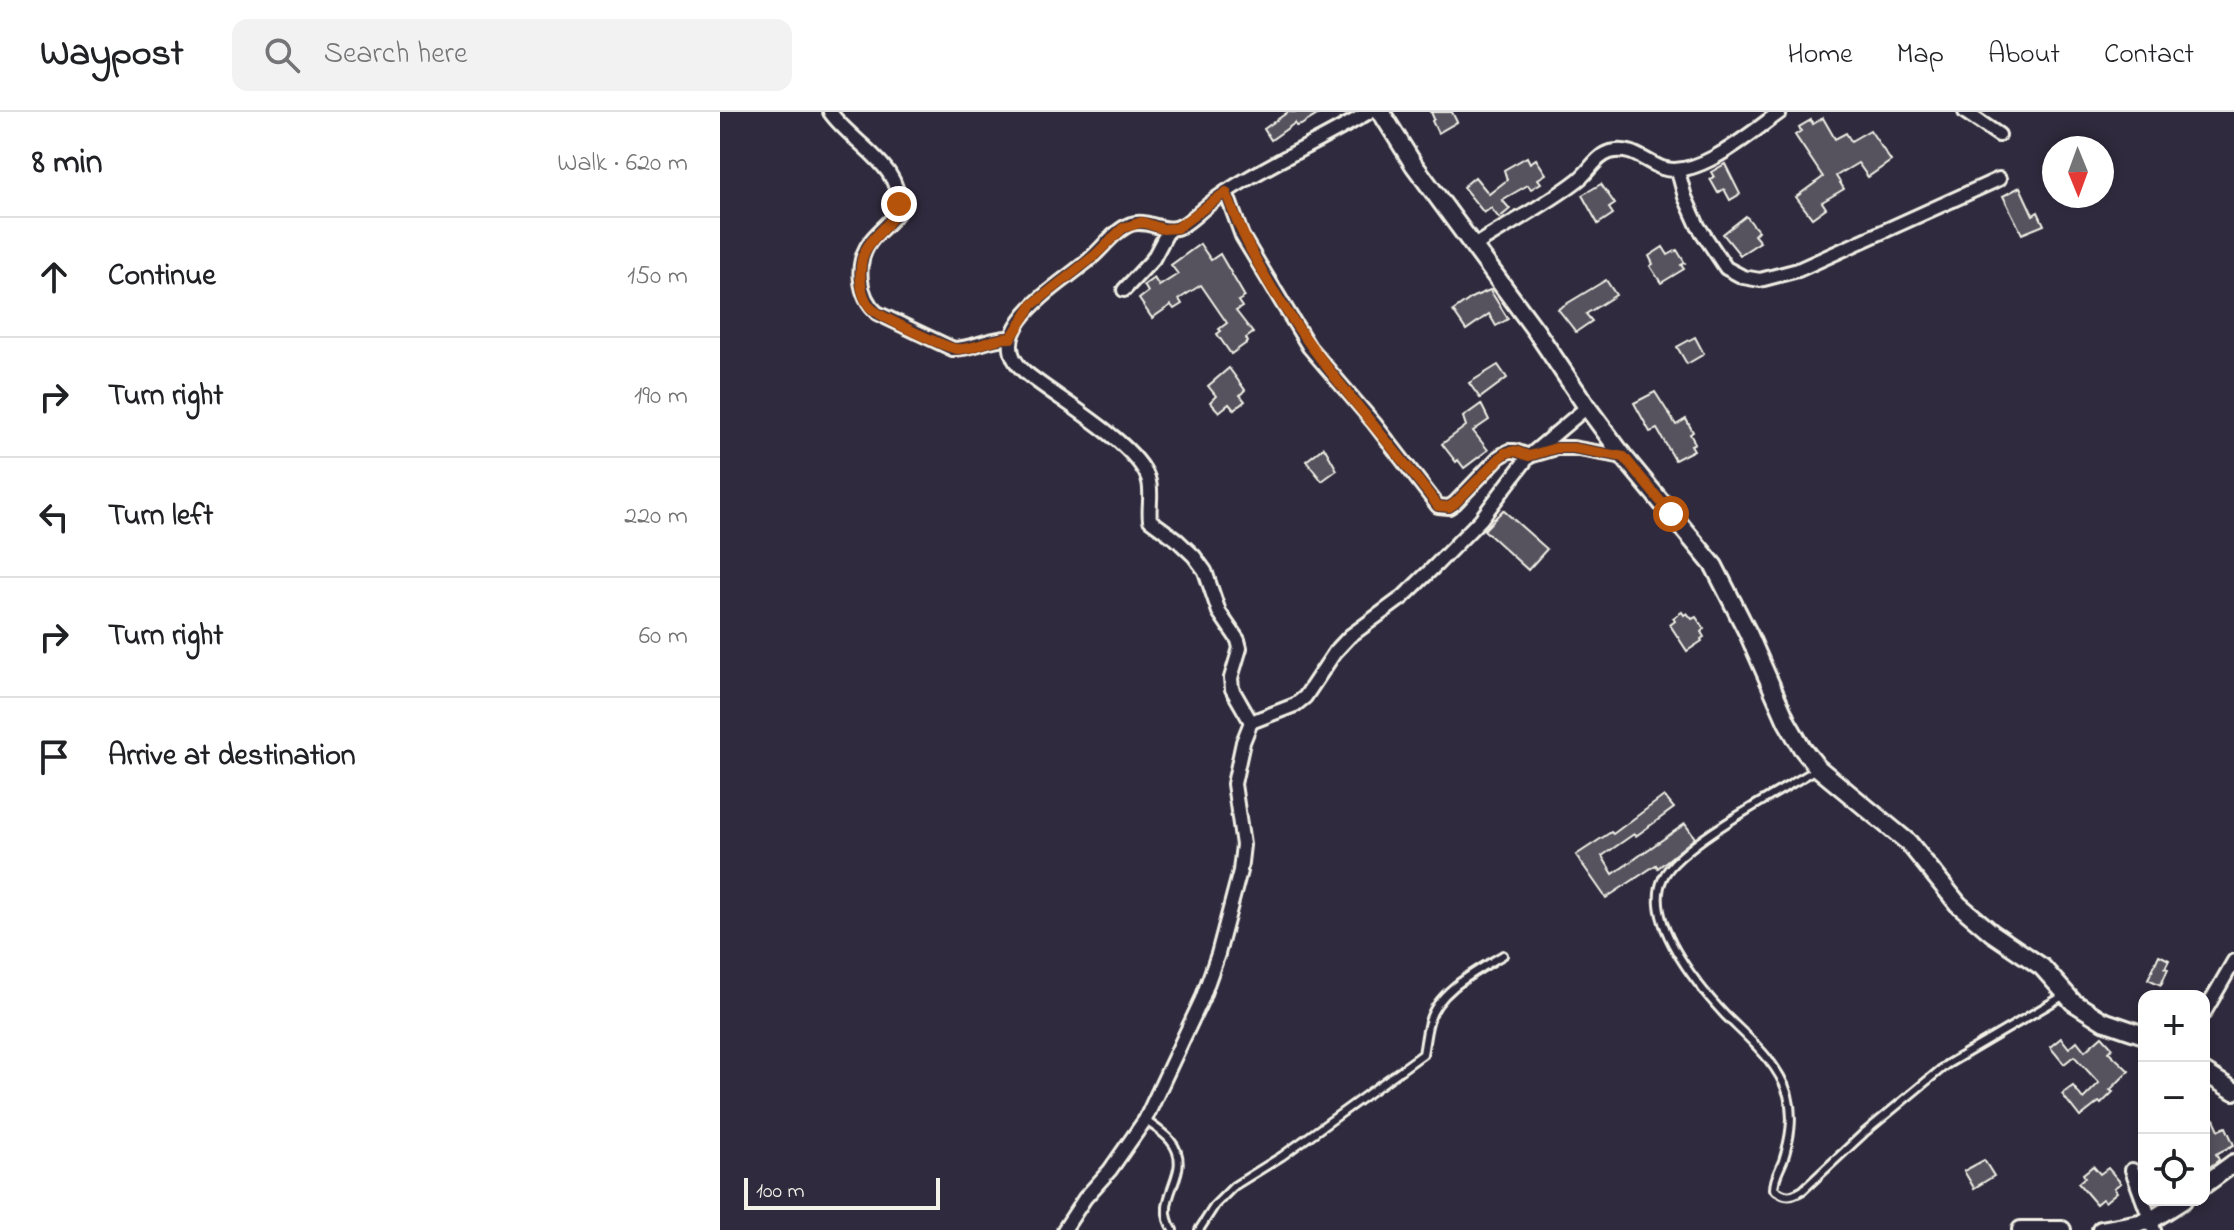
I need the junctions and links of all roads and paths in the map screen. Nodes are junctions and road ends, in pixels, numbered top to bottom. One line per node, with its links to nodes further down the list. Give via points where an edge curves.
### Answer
1 (830, 112): 13 (street, via 880,162 897,189 897,213 862,258 868,306 953,349)
2 (1369, 112): 9 (street)
3 (1381, 112): 11 (street)
4 (1780, 112): 7 (street, via 1731,146)
5 (1965, 112): 6 (street)
6 (1999, 135)
7 (1678, 171): 8 (street, via 1698,226 1726,268 1760,280 1798,270); 11 (street, via 1623,150 1610,152 1577,181)
8 (1999, 179)
9 (1226, 192): 10 (street, via 1183,225); 15 (street, via 1242,236 1309,347 1438,506 1455,503 1505,453)
10 (1169, 229): 12 (street, via 1153,259); 13 (street, via 1142,222 1123,228 1032,305)
11 (1474, 246): 14 (street)
12 (1124, 290)
13 (1011, 338): 17 (street, via 1011,350 1024,371 1140,462 1151,491 1150,520 1205,571 1219,612 1238,640 1232,689)
14 (1587, 407): 15 (street); 16 (street)
15 (1529, 456): 16 (street, via 1573,448); 17 (street, via 1446,556 1335,652 1305,697)
16 (1624, 457): 18 (street, via 1714,566 1787,722)
17 (1251, 722): 26 (street, via 1234,784 1243,845 1234,901 1202,999)
18 (1818, 768): 21 (street, via 1909,843 1958,904 2042,967); 21 (lane, via 1675,860 1659,891 1668,936 1680,958 1777,1071 1788,1095 1792,1118 1774,1189 1783,1196 1803,1190 1946,1065)
19 (1503, 955): 34 (lane, via 1448,993 1435,1009 1423,1054 1234,1186)
20 (2234, 961): 22 (street)
21 (2066, 994): 23 (street, via 2087,1013)
22 (2210, 1003)
23 (2138, 1033)
24 (2210, 1076): 25 (street)
25 (2234, 1091)
26 (1145, 1120): 32 (street); 33 (lane, via 1178,1154 1179,1169 1164,1210)
27 (2234, 1163): 29 (street)
28 (2132, 1170): 31 (street)
29 (2210, 1181)
30 (2176, 1206): 31 (street)
31 (2152, 1226): 37 (street)
32 (1064, 1230)
33 (1173, 1230)
34 (1199, 1230)
35 (2021, 1230): 36 (street)
36 (2062, 1230)
37 (2101, 1230)

